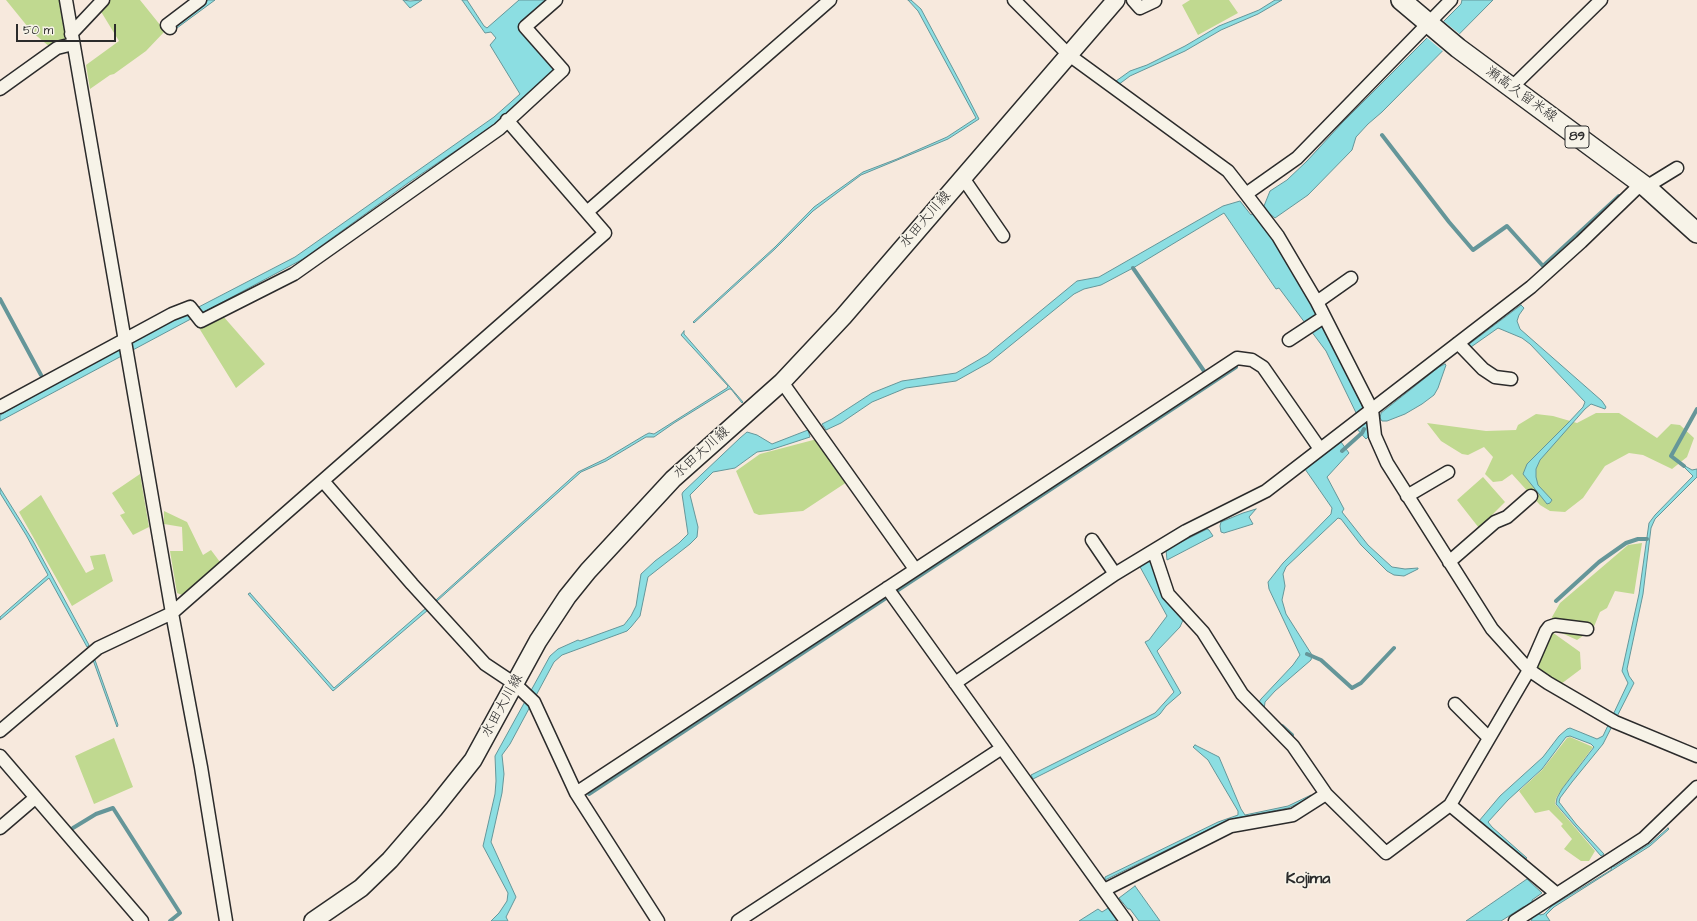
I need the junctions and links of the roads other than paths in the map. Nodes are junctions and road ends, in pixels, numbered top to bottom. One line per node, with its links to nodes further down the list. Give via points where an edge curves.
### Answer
1 (66, 0): 15 (street)
2 (102, 0): 15 (street)
3 (200, 0): 14 (street, via 167,25)
4 (556, 0): 19 (street, via 524,27 563,70)
5 (830, 0): 24 (street)
6 (1014, 0): 16 (street)
7 (1116, 0): 16 (main road, 水田大川線)
8 (1133, 0): 12 (street, via 1140,8)
9 (1402, 0): 13 (main road, 瀬高久留米線 / 89)
10 (1451, 0): 13 (street)
11 (1601, 0): 17 (street)
12 (1155, 1)
13 (1430, 25): 17 (main road, 瀬高久留米線 / 89); 23 (street, via 1297,158)
14 (170, 28)
15 (72, 39): 18 (street); 30 (street)
16 (1069, 55): 21 (main road, 水田大川線); 23 (street, via 1228,172)
17 (1511, 88): 22 (main road, 瀬高久留米線 / 89)
18 (0, 89)
19 (508, 120): 24 (street); 30 (street, via 499,129 294,274 201,321 190,307)
20 (1676, 168): 22 (street)
21 (963, 178): 26 (street); 34 (main road, 水田大川線, via 843,318)
22 (1643, 185): 25 (main road, 瀬高久留米線 / 89); 32 (street, via 1531,287)
23 (1246, 194): 28 (street, via 1278,236)
24 (587, 212): 39 (street, via 605,233)
25 (1697, 232)
26 (1003, 236)
27 (1351, 278): 28 (street)
28 (1317, 302): 29 (street)
29 (1322, 318): 31 (street); 36 (street)
30 (125, 340): 35 (street); 48 (street)
31 (1289, 340)
32 (1458, 343): 33 (street, via 1483,369 1495,377); 36 (street)
33 (1511, 379)
34 (782, 382): 45 (street); 52 (main road, 水田大川線, via 673,479 588,570 538,642)
35 (0, 407)
36 (1372, 410): 37 (street); 40 (street, via 1375,436 1387,463)
37 (1320, 449): 43 (street, via 1266,491 1186,531); 45 (street, via 1263,367 1252,360 1237,358)
38 (1448, 472): 40 (street)
39 (323, 480): 48 (street); 52 (street, via 485,664)
40 (1407, 496): 44 (street)
41 (1531, 496): 44 (street)
42 (1092, 540): 46 (street)
43 (1154, 552): 46 (street); 61 (street, via 1168,594 1203,632 1242,694 1293,746)
44 (1449, 562): 50 (street, via 1492,629)
45 (915, 569): 47 (street)
46 (1116, 574): 51 (street)
47 (887, 588): 51 (street); 60 (street)
48 (172, 612): 54 (street, via 98,648); 68 (street)
49 (1587, 629): 50 (street, via 1555,625 1549,627)
50 (1529, 670): 55 (street); 58 (street, via 1615,722)
51 (956, 683): 56 (street)
52 (515, 684): 60 (street, via 531,699); 69 (main road, 水田大川線, via 473,760 434,809 390,860 361,888)
53 (1455, 704): 55 (street)
54 (0, 731)
55 (1489, 738): 63 (street)
56 (1002, 748): 65 (street); 71 (street)
57 (0, 756): 62 (street)
58 (1697, 756)
59 (1697, 787): 66 (street, via 1644,838)
60 (576, 793): 70 (street)
61 (1326, 794): 63 (street, via 1386,853); 65 (street, via 1293,815 1231,826)
62 (35, 798): 64 (street); 67 (street)
63 (1450, 805): 66 (street)
64 (0, 828)
65 (1104, 890): 72 (street)
66 (1557, 894): 73 (street)
67 (142, 921)
68 (226, 921)
69 (313, 921)
70 (658, 921)
71 (738, 921)
72 (1126, 921)
73 (1515, 921)

